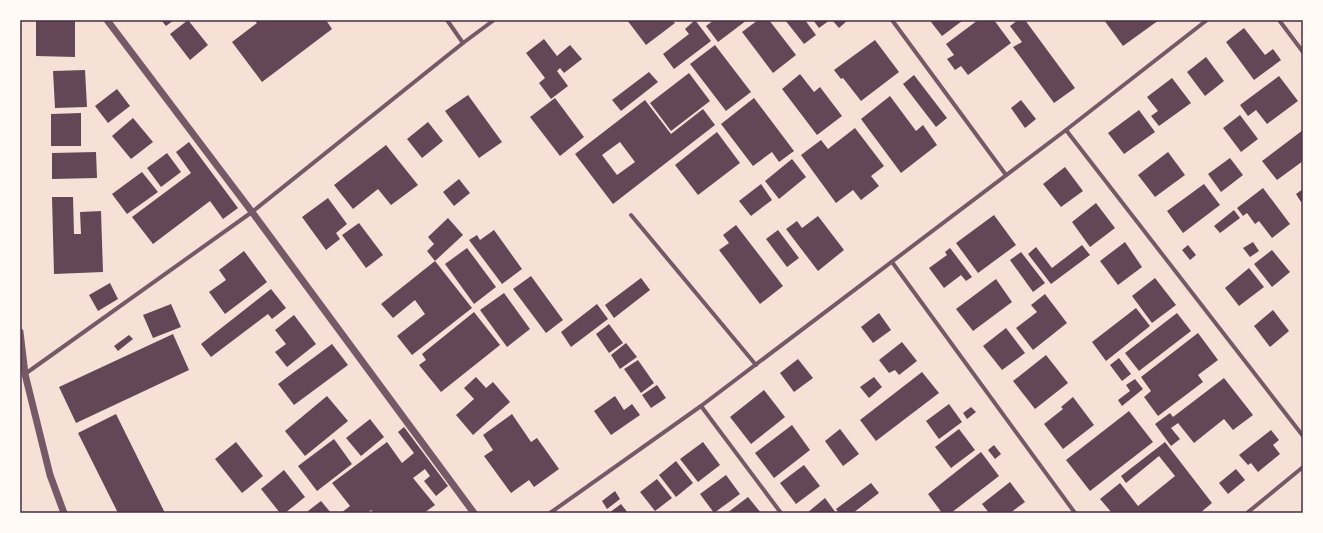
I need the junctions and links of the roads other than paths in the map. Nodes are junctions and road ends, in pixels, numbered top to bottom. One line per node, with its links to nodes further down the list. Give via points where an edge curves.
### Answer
1 (107, 20): 11 (street)
2 (447, 20): 7 (street)
3 (494, 20): 7 (street)
4 (892, 20): 10 (street)
5 (1208, 20): 9 (street)
6 (1279, 20): 8 (street)
7 (463, 43): 11 (street)
8 (1303, 52)
9 (1066, 130): 10 (street); 18 (street)
10 (1006, 175): 13 (street)
11 (252, 212): 16 (street); 21 (street)
12 (631, 215): 15 (street)
13 (892, 262): 15 (street); 24 (street)
14 (20, 332): 16 (street)
15 (756, 365): 17 (street)
16 (25, 374): 20 (street, via 50,475)
17 (701, 406): 22 (street); 23 (street)
18 (1303, 436)
19 (1303, 467): 25 (street)
20 (64, 513)
21 (474, 513)
22 (550, 513)
23 (781, 513)
24 (1075, 513)
25 (1248, 513)

